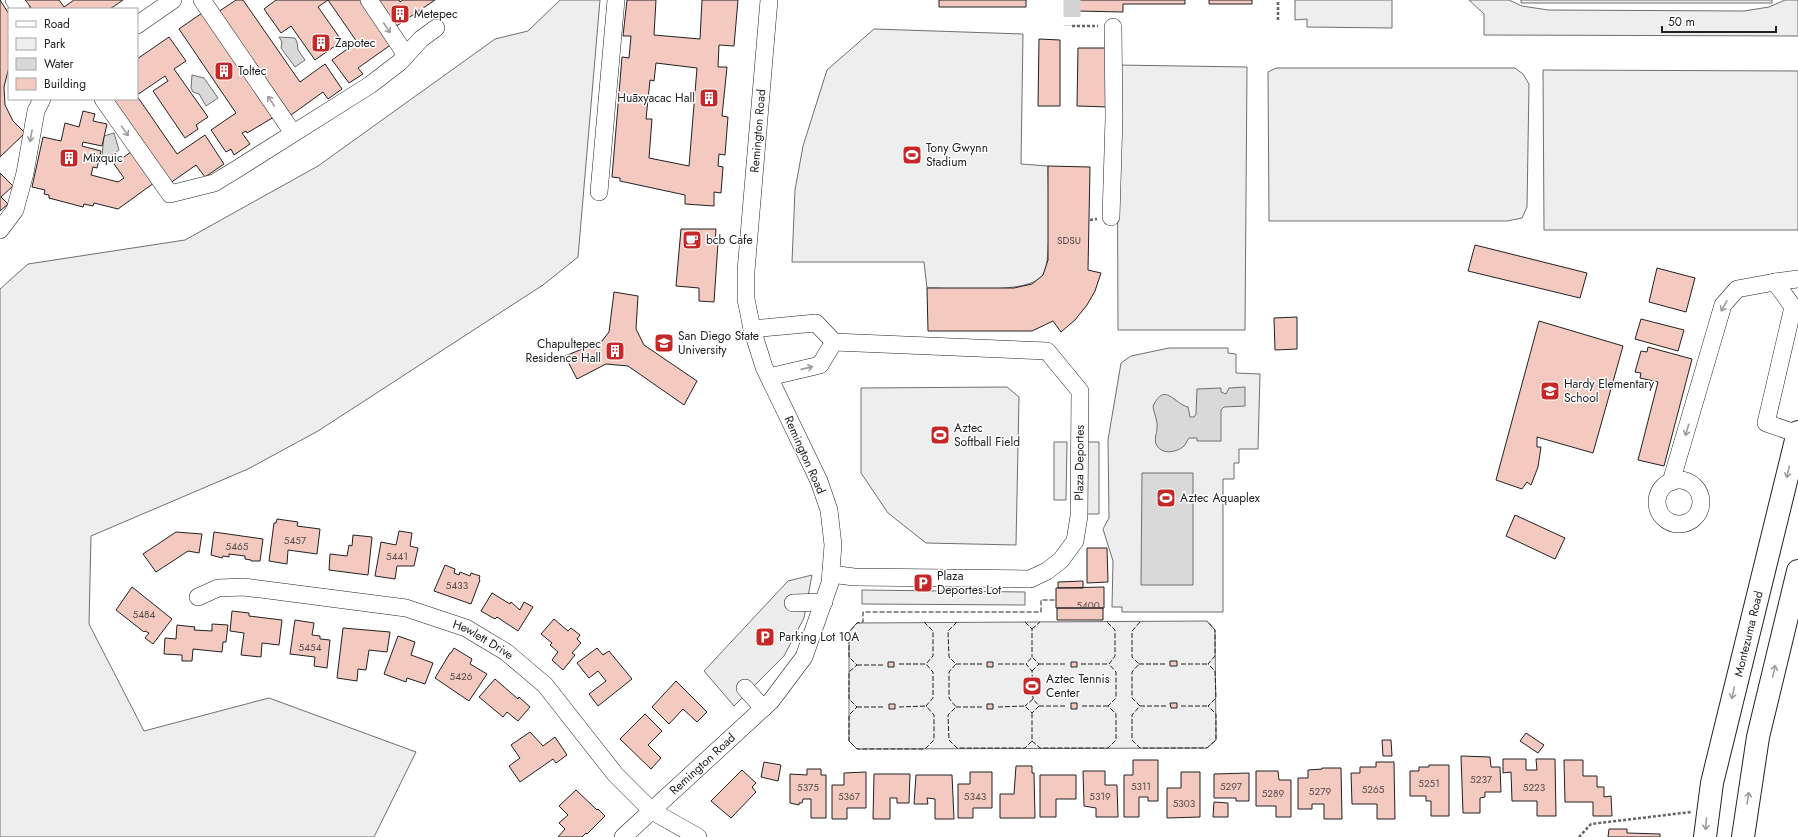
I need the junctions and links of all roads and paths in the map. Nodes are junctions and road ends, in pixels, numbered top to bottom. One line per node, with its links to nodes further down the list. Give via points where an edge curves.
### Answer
1 (14, 0): 8 (street)
2 (173, 0): 10 (street)
3 (202, 0): 17 (street, one-way to 3)
4 (369, 0): 14 (street, one-way to 14)
5 (616, 0): 18 (street)
6 (769, 0): 23 (street, Remington Road, via 746,271 745,297)
7 (1278, 0): 9 (path)
8 (20, 8)
9 (1278, 20)
10 (138, 24)
11 (1072, 26): 12 (path)
12 (1113, 27): 19 (street)
13 (436, 28): 14 (street, via 421,39)
14 (406, 56): 17 (street, via 370,85)
15 (42, 100): 20 (street, one-way to 20, via 36,111 15,210)
16 (104, 100): 17 (street, one-way to 17, via 170,194 214,182)
17 (293, 133)
18 (599, 192)
19 (1111, 217)
20 (0, 230)
21 (1798, 279): 22 (street)
22 (1775, 282): 26 (street, via 1793,306 1766,423); 27 (street, one-way to 27, via 1737,289 1723,305)
23 (752, 329): 24 (street, via 816,323); 25 (street, Remington Road)
24 (834, 342): 25 (street, one-way to 24, via 820,365); 29 (street, Plaza Deportes, via 1046,351 1080,391 1079,516 1076,540 1061,560 1047,571 1030,579 854,577)
25 (769, 377): 29 (street, Remington Road, via 819,481 828,510 833,544)
26 (1798, 434): 35 (main road, Montezuma Road, one-way to 35, via 1733,694)
27 (1671, 482)
28 (1798, 572): 41 (main road, one-way to 28, via 1758,737)
29 (831, 574): 31 (street, Remington Road)
30 (198, 597): 36 (street, Hewlett Drive, via 218,588 244,587 406,608 466,628 506,652 545,685 615,774)
31 (824, 602): 32 (street); 34 (street, Remington Road, via 804,657)
32 (793, 603)
33 (745, 688): 34 (street)
34 (763, 708): 36 (street, Remington Road)
35 (1708, 810): 39 (path, via 1590,824); 40 (main road, Montezuma Road, one-way to 40)
36 (652, 811): 37 (street, Remington Road); 38 (street, Hewlett Drive)
37 (623, 837)
38 (698, 837)
39 (1579, 837)
40 (1705, 837)
41 (1743, 837)

